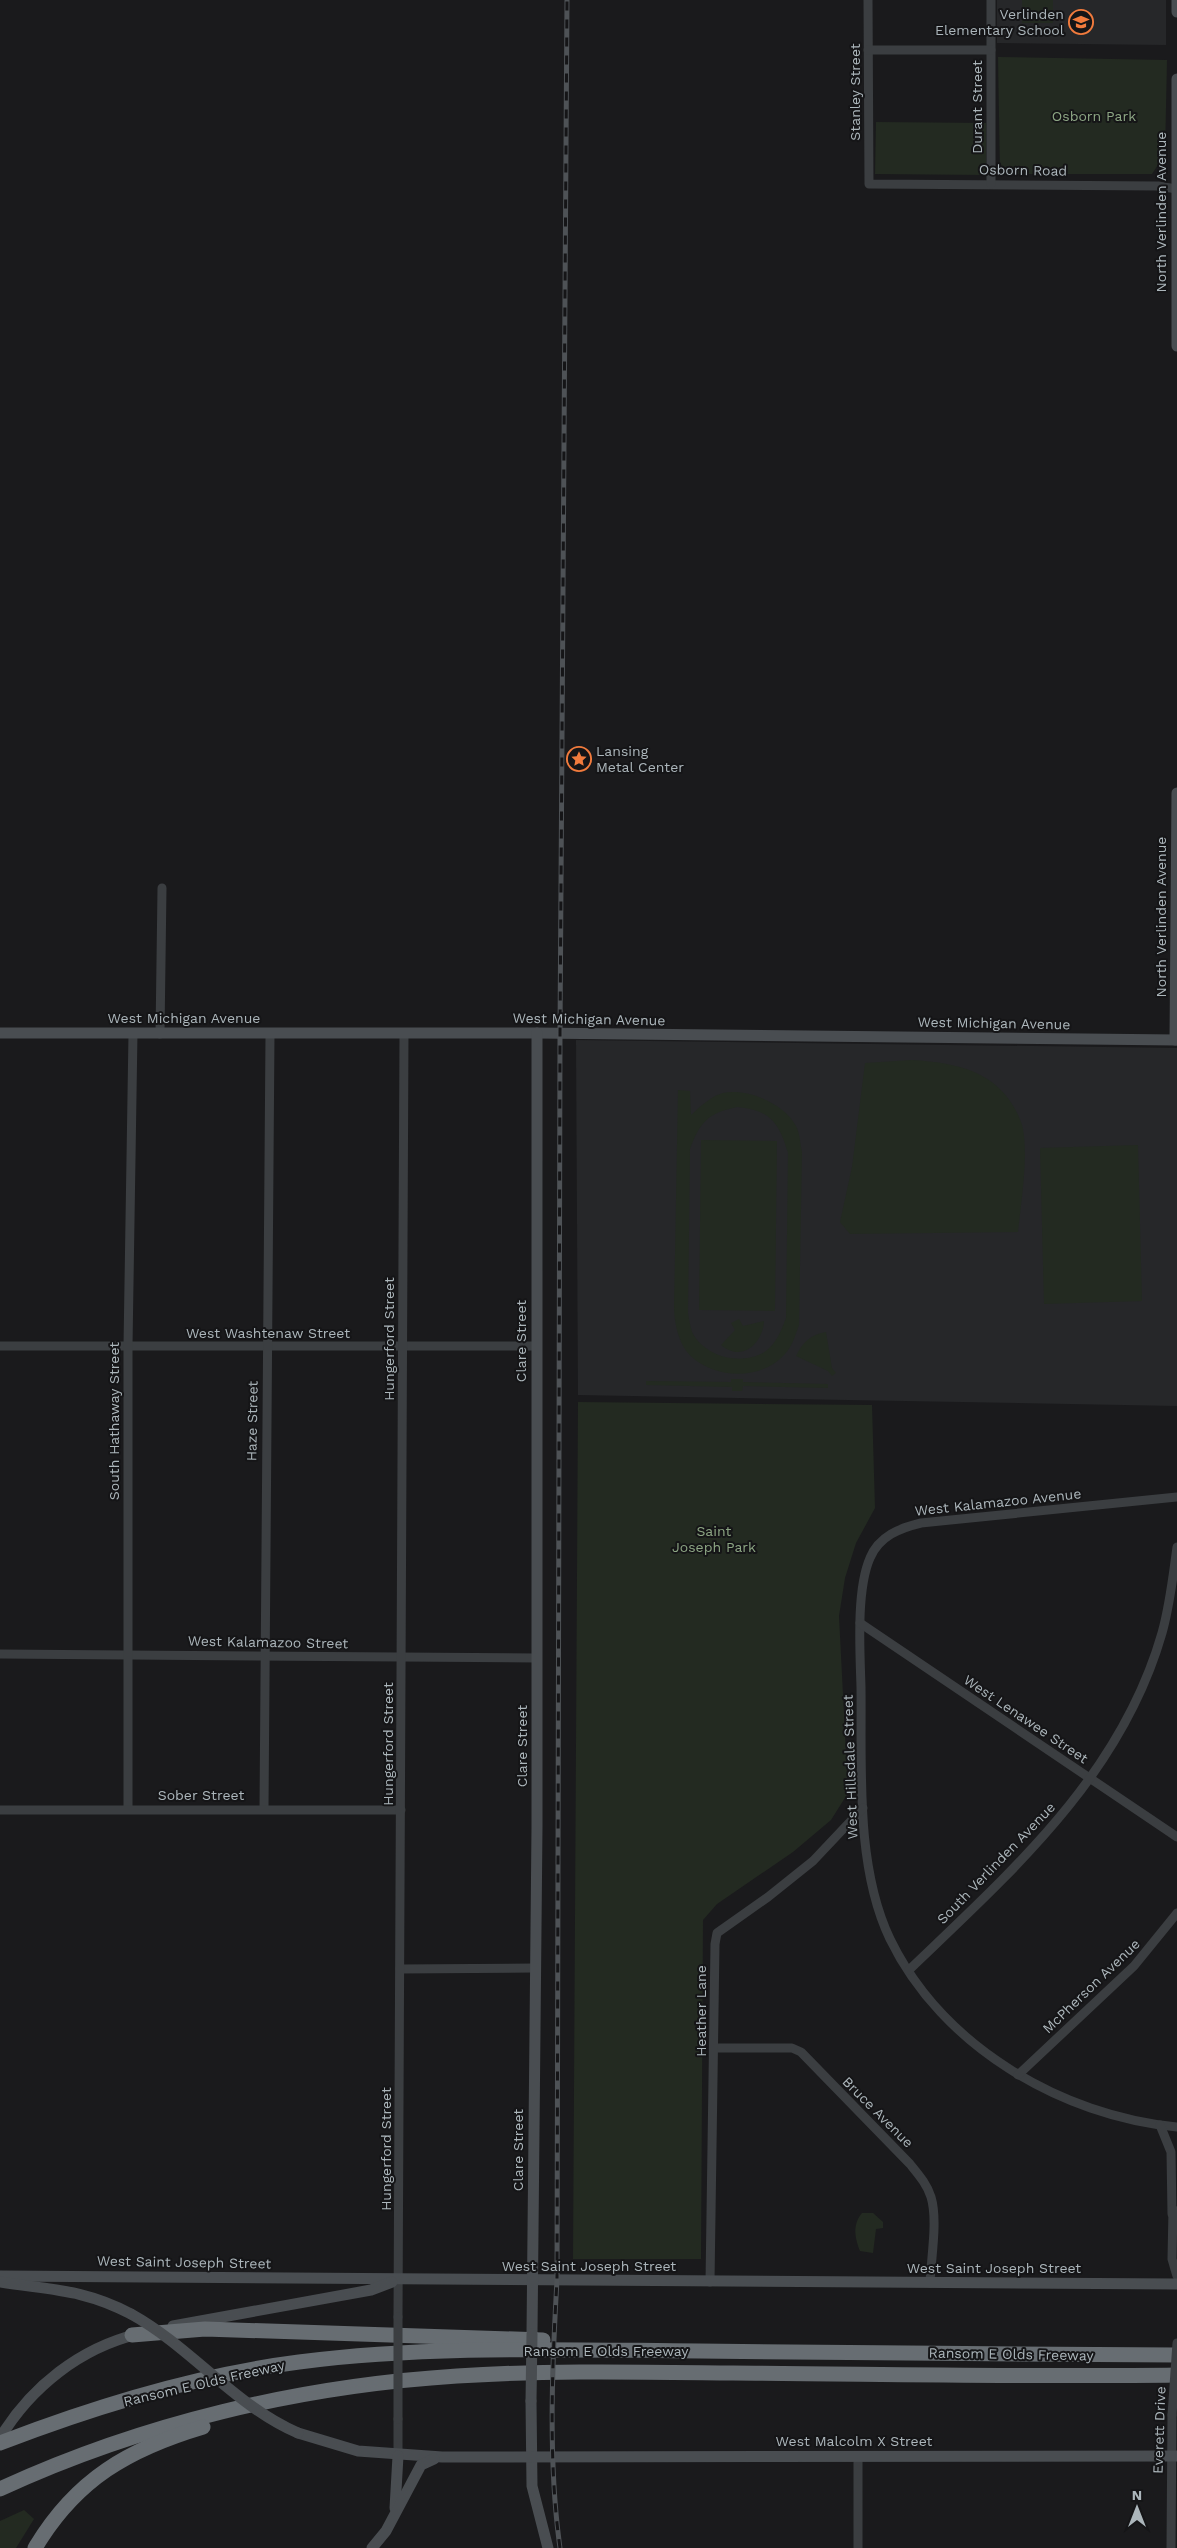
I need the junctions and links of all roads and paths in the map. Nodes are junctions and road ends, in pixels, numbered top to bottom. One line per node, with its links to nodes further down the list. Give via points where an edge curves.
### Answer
1 (868, 0): 5 (street, Stanley Street)
2 (990, 0): 6 (street, Durant Street)
3 (1177, 0): 4 (street)
4 (1177, 12)
5 (868, 50): 6 (street); 8 (street, Stanley Street)
6 (990, 50): 9 (street, Durant Street)
7 (1177, 78): 10 (street, North Verlinden Avenue)
8 (869, 184): 9 (street, Osborn Road)
9 (991, 184): 10 (street, Osborn Road, via 1158,186)
10 (1176, 189): 11 (street, North Verlinden Avenue)
11 (1177, 346)
12 (1177, 793): 14 (street, North Verlinden Avenue)
13 (162, 888): 19 (street)
14 (1177, 891): 21 (street, North Verlinden Avenue)
15 (0, 1033): 16 (street, West Michigan Avenue)
16 (133, 1033): 19 (street, West Michigan Avenue); 23 (street, South Hathaway Street)
17 (404, 1033): 18 (street, West Michigan Avenue); 20 (street, West Michigan Avenue); 26 (street, Hungerford Street)
18 (537, 1033): 21 (street, West Michigan Avenue); 25 (street, Clare Street)
19 (160, 1034): 20 (street, West Michigan Avenue)
20 (270, 1034): 24 (street, Haze Street)
21 (1176, 1040)
22 (0, 1346): 23 (street, West Washtenaw Street)
23 (128, 1346): 24 (street, West Washtenaw Street); 31 (street, South Hathaway Street)
24 (266, 1346): 26 (street, West Washtenaw Street); 32 (street, Haze Street)
25 (536, 1346): 26 (street, West Washtenaw Street); 34 (street, Clare Street)
26 (402, 1347): 33 (street, Hungerford Street)
27 (1177, 1497): 29 (street, West Kalamazoo Avenue, via 921,1523 895,1531 885,1537 870,1557)
28 (1177, 1547): 35 (street, South Verlinden Avenue, via 1170,1604 1147,1675 1130,1714)
29 (860, 1623): 35 (street, West Lenawee Street); 36 (street, West Hillsdale Street)
30 (0, 1654): 31 (street, West Kalamazoo Street)
31 (128, 1655): 32 (street, West Kalamazoo Street); 37 (street, South Hathaway Street)
32 (264, 1656): 33 (street, West Kalamazoo Street); 38 (street, Haze Street)
33 (402, 1657): 34 (street, West Kalamazoo Street); 40 (street, Hungerford Street)
34 (536, 1658): 43 (street, Clare Street)
35 (1091, 1780): 41 (street, West Lenawee Street); 45 (street, South Verlinden Avenue, via 1052,1828)
36 (862, 1808): 45 (street, West Hillsdale Street, via 868,1864 881,1918); 46 (street, Heather Lane, via 814,1861 717,1933)
37 (128, 1809): 38 (street, Sober Street); 39 (street, Sober Street)
38 (264, 1809): 40 (street, Sober Street)
39 (0, 1810)
40 (401, 1810): 44 (street, Hungerford Street)
41 (1177, 1836)
42 (1177, 1913): 47 (street, McPherson Avenue, via 1134,1966)
43 (534, 1968): 44 (street); 55 (street, Clare Street)
44 (400, 1969): 54 (street, Hungerford Street)
45 (909, 1970): 47 (street, West Hillsdale Street, via 928,1998 957,2027)
46 (715, 2048): 57 (street, Heather Lane); 58 (street, Bruce Avenue, via 792,2048 801,2052 910,2164 926,2183 931,2198)
47 (1018, 2075): 48 (street, West Hillsdale Street, via 1077,2102 1125,2118)
48 (1160, 2125): 49 (street, West Hillsdale Street); 51 (street, via 1170,2152)
49 (1177, 2126)
50 (1177, 2192): 51 (street)
51 (1172, 2214): 53 (street, via 1172,2259)
52 (0, 2276): 54 (street, West Saint Joseph Street)
53 (1177, 2276)
54 (399, 2280): 55 (street, West Saint Joseph Street); 60 (street, via 370,2290); 68 (street, Hungerford Street, bridge)
55 (532, 2281): 57 (street, West Saint Joseph Street); 72 (street, Clare Street, bridge)
56 (0, 2282): 68 (street, West Malcolm X Street, bridge, via 72,2292 108,2303 181,2347 265,2416 298,2433 344,2448)
57 (710, 2282): 58 (street, West Saint Joseph Street)
58 (930, 2283): 59 (street, West Saint Joseph Street)
59 (1177, 2284)
60 (132, 2335): 62 (highway, via 232,2329 618,2343); 66 (street, via 92,2351 58,2372 10,2420)
61 (1177, 2343): 70 (street, Everett Drive, bridge, via 1172,2415)
62 (764, 2352): 63 (highway, Ransom E Olds Freeway); 67 (highway, Ransom E Olds Freeway, via 524,2350 322,2359 186,2384 112,2404)
63 (1177, 2355)
64 (1177, 2376): 65 (highway, Ransom E Olds Freeway, via 563,2373 453,2376)
65 (365, 2386): 73 (highway, via 258,2403 172,2425 105,2446); 75 (highway, via 214,2424 140,2449 84,2486 59,2513)
66 (0, 2438)
67 (0, 2443)
68 (398, 2456): 71 (street, West Malcolm X Street); 74 (street, via 397,2496)
69 (858, 2456): 70 (street, West Malcolm X Street); 72 (street, West Malcolm X Street); 78 (street)
70 (1174, 2456): 79 (street, Everett Drive)
71 (442, 2457): 72 (street, West Malcolm X Street); 74 (street, via 421,2465)
72 (531, 2458): 77 (street, Clare Street, via 533,2493)
73 (0, 2489)
74 (392, 2522): 76 (street)
75 (35, 2548)
76 (372, 2548)
77 (548, 2548)
78 (858, 2548)
79 (1171, 2548)

